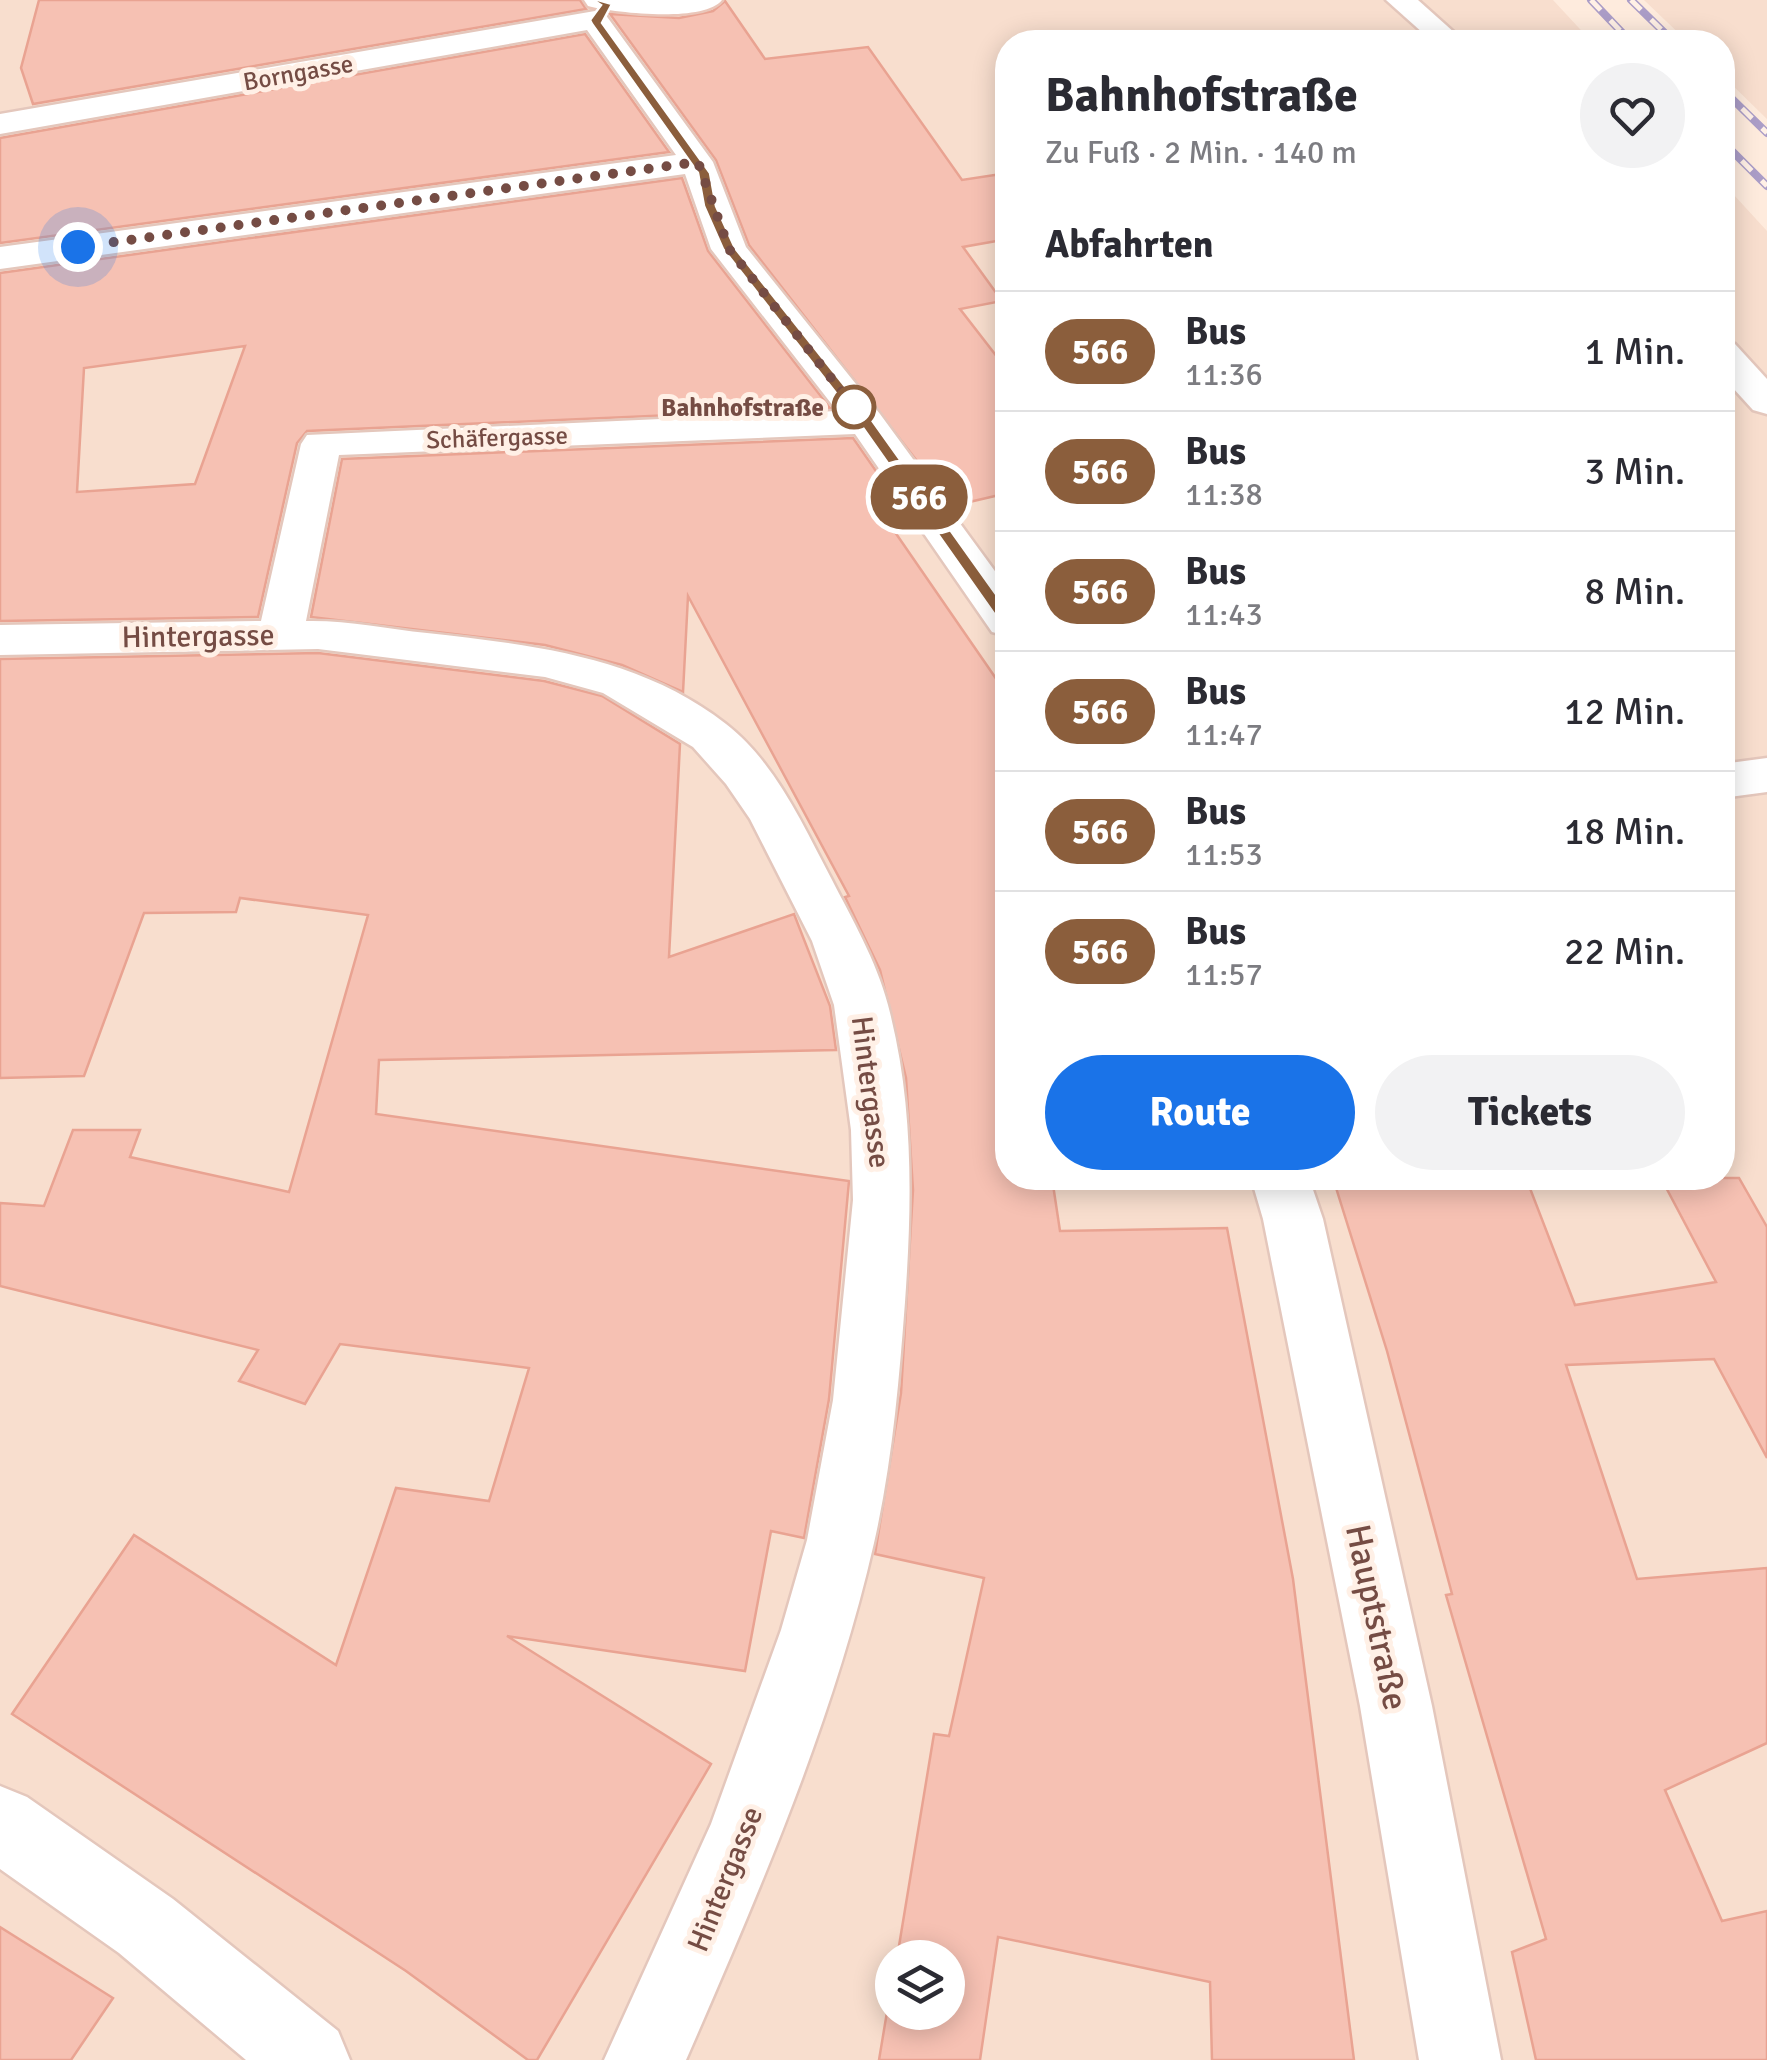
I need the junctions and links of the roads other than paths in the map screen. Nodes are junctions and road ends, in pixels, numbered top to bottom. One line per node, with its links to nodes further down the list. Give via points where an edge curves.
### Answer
1 (708, 0): 3 (street)
2 (1400, 0): 4 (street)
3 (600, 8): 5 (street, Borngasse); 6 (street)
4 (1436, 30)
5 (0, 124)
6 (698, 162): 7 (street); 10 (street, via 729,249)
7 (0, 258)
8 (1735, 366): 9 (street)
9 (1767, 402)
10 (866, 422): 11 (street); 12 (street, Schäfergasse, via 321,444)
11 (995, 604)
12 (280, 634): 13 (street, Hintergasse); 19 (street, Hintergasse, via 546,662 603,676 655,700 710,736 771,812 838,941 861,1006 873,1060 883,1200 865,1400 840,1540 745,1836)
13 (0, 640)
14 (1767, 775): 15 (street)
15 (1735, 779)
16 (1283, 1190): 20 (street, Hauptstraße, via 1396,1706)
17 (1, 1828): 18 (street, via 146,1926)
18 (309, 2060)
19 (645, 2060)
20 (1460, 2060)

